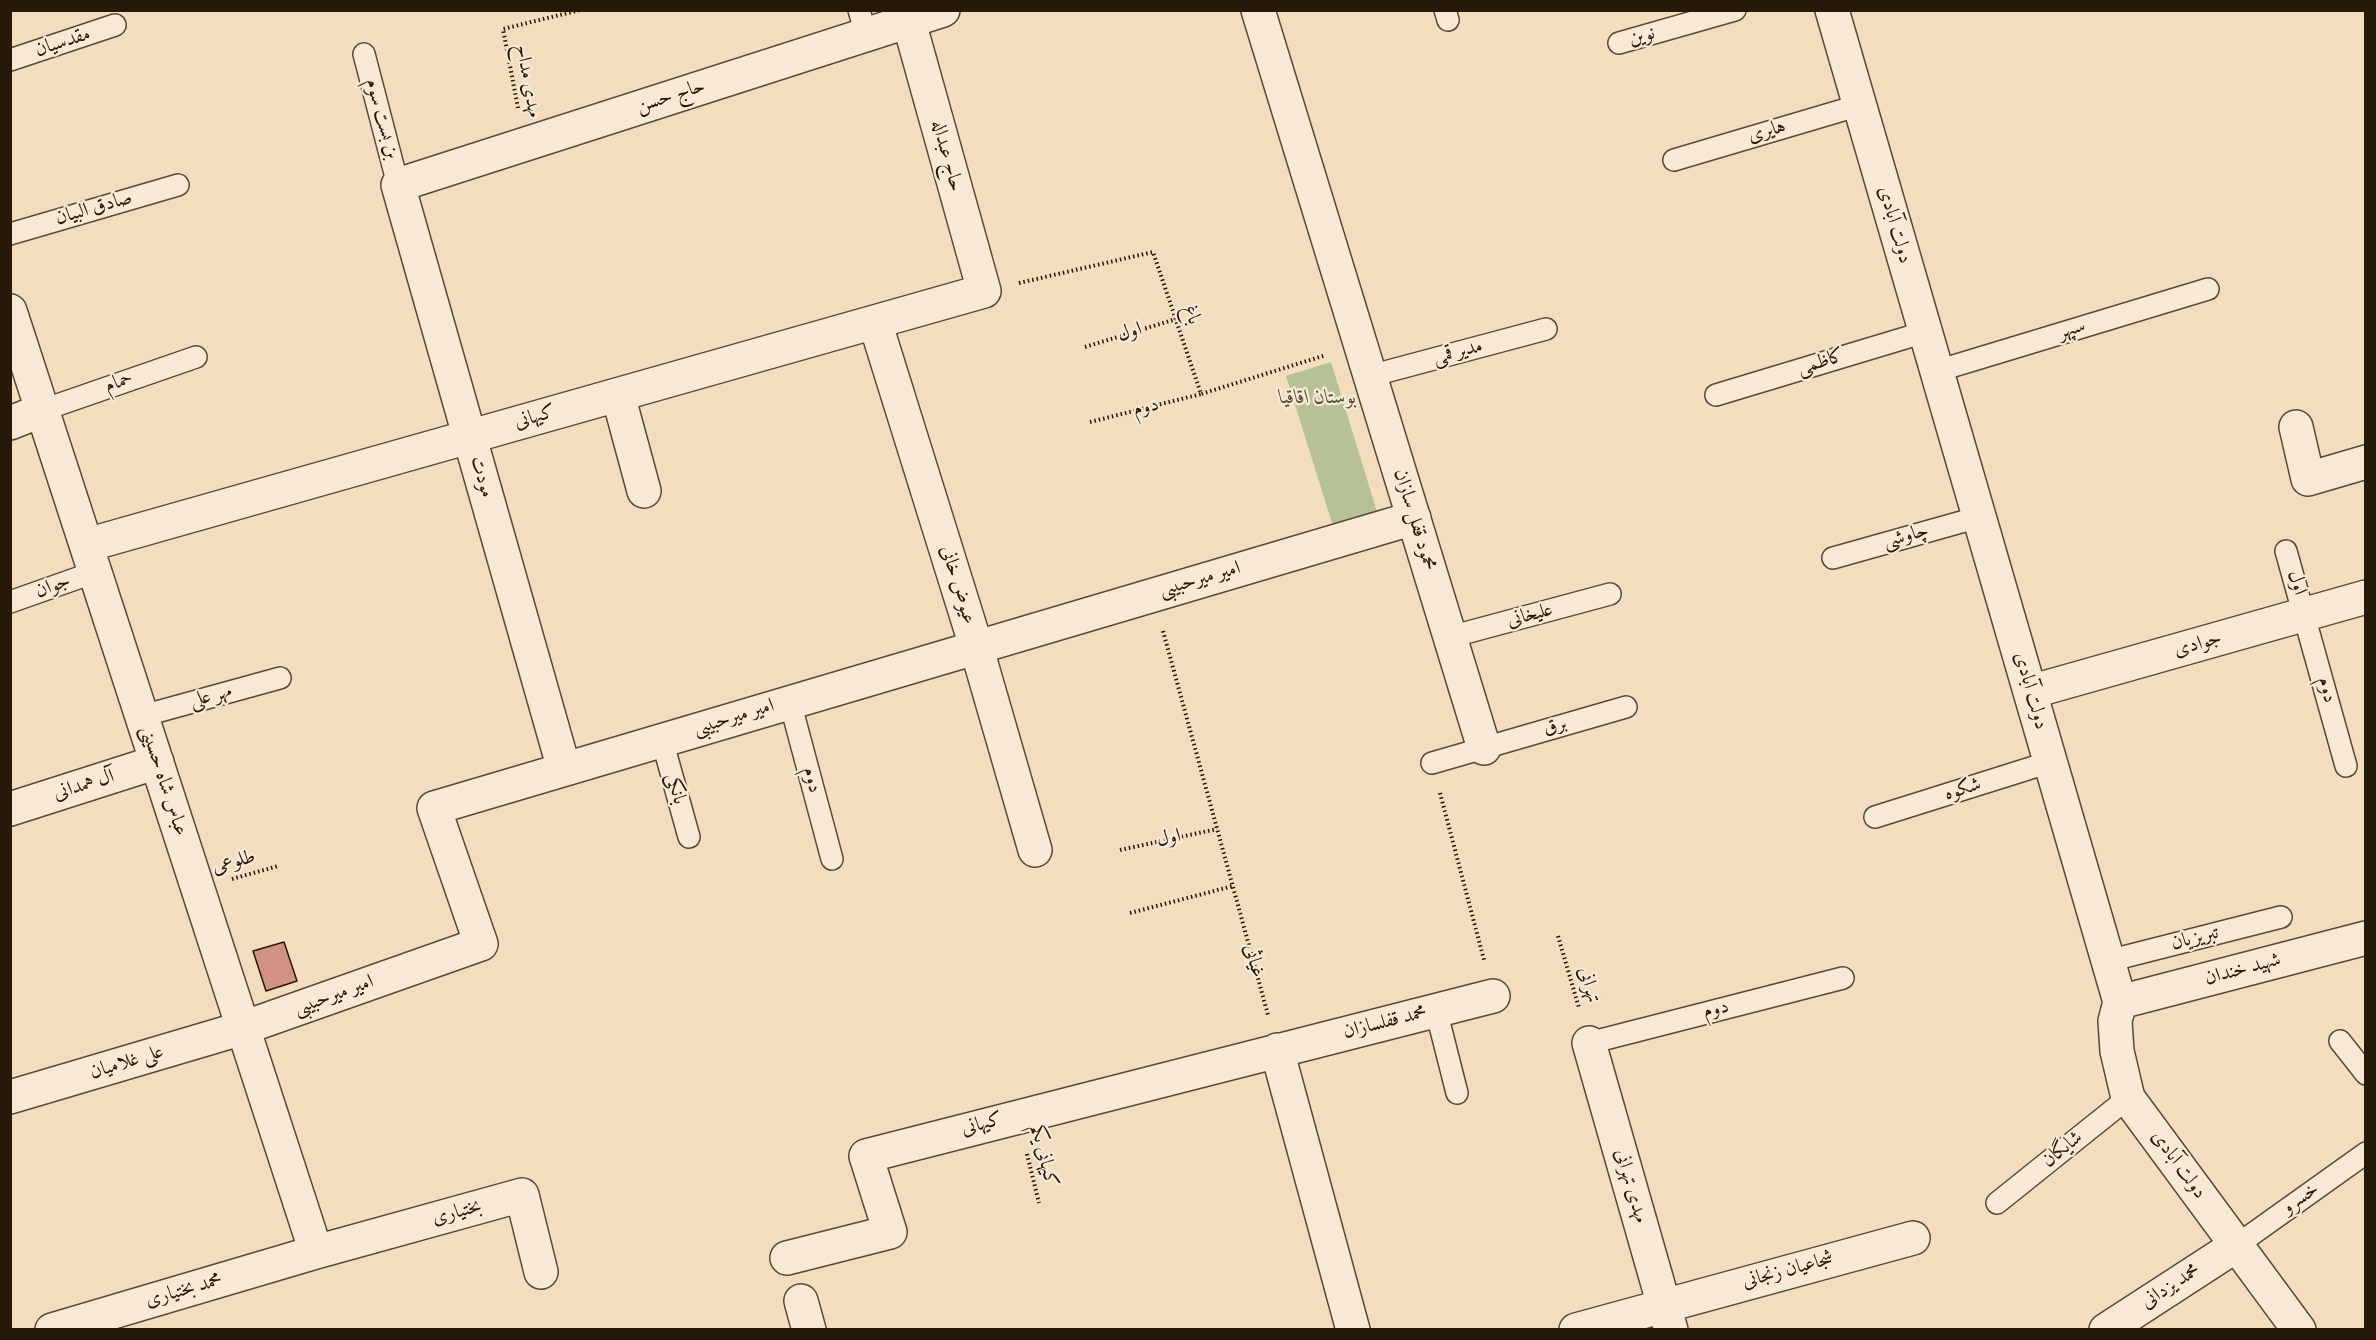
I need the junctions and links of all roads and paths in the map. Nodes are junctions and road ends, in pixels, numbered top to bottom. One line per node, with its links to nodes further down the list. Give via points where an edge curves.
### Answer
1 (580, 10): 13 (path, مهدی مداح, via 503,29)
2 (944, 10): 6 (street, حاج حسن)
3 (1258, 10): 25 (street, محمود قفل سازان)
4 (1735, 10): 9 (lane, نوین)
5 (1833, 10): 12 (street, دولت آبادی)
6 (909, 22): 7 (street, حاج حسن); 19 (street, حاج عبداله)
7 (862, 23): 13 (street, حاج حسن)
8 (115, 25): 11 (lane, مقدسیان)
9 (1619, 43)
10 (364, 54): 15 (lane, بن بست سوم)
11 (10, 60)
12 (1860, 105): 14 (lane, هایری); 24 (street, دولت آبادی)
13 (523, 145): 15 (street, حاج حسن)
14 (1674, 160)
15 (398, 184): 37 (street, مودت)
16 (178, 185): 17 (lane, صادق البیان)
17 (10, 234)
18 (2208, 289): 28 (lane, سپهر)
19 (984, 291): 21 (path, باغ, via 1153,252); 22 (street, کیهانی)
20 (10, 310): 33 (street, عباس شاه حسینی)
21 (1176, 319): 26 (path, اول); 30 (path, باغ)
22 (875, 322): 31 (street, کیهانی); 51 (street, عیوض خانی)
23 (1546, 329): 29 (lane, مدیر قمی)
24 (1925, 332): 28 (street, دولت آبادی); 32 (lane, کاظمی)
25 (1361, 344): 29 (street, محمود قفل سازان); 30 (path)
26 (1085, 347)
27 (196, 357): 33 (lane, حمام)
28 (1937, 371): 40 (street, دولت آبادی)
29 (1370, 376): 41 (street, محمود قفل سازان)
30 (1202, 394): 34 (path, دوم)
31 (618, 395): 37 (street, کیهانی); 39 (street)
32 (1716, 395)
33 (43, 410): 35 (street); 43 (street, عباس شاه حسینی)
34 (1090, 422)
35 (10, 423)
36 (2296, 427): 38 (street, via 2308,479)
37 (470, 436): 43 (street, کیهانی); 63 (street, مودت)
38 (2366, 462)
39 (644, 492)
40 (1979, 516): 44 (lane, چاوشی); 53 (street, دولت آبادی)
41 (1414, 518): 45 (street, امیر میرحبیبی); 50 (street, محمود قفل سازان)
42 (2286, 552): 49 (lane, اول)
43 (91, 558): 48 (lane, جوان); 56 (street, عباس شاه حسینی)
44 (1833, 558)
45 (1153, 593): 51 (street, امیر میرحبیبی); 66 (path, غیاثی)
46 (1610, 594): 50 (lane, علیخانی)
47 (2366, 597): 49 (street, جوادی)
48 (10, 602)
49 (2305, 615): 53 (street, جوادی); 62 (lane, دوم)
50 (1450, 637): 58 (street, محمود قفل سازان)
51 (976, 646): 54 (street, امیر میرحبیبی); 68 (street, عیوض خانی)
52 (280, 678): 56 (lane, مهر علی)
53 (2030, 692): 60 (street, دولت آبادی)
54 (790, 702): 57 (street, امیر میرحبیبی); 70 (lane, دوم)
55 (1626, 707): 58 (lane, برق)
56 (142, 716): 59 (street, عباس شاه حسینی)
57 (662, 740): 63 (street, امیر میرحبیبی); 67 (lane, بانکی)
58 (1484, 748): 61 (lane)
59 (157, 762): 64 (street, آل همدانی); 73 (street, عباس شاه حسینی)
60 (2050, 762): 65 (lane, شکوه); 78 (street, دولت آبادی)
61 (1432, 763): 80 (path)
62 (2346, 766)
63 (564, 769): 83 (street, امیر میرحبیبی, via 434,808 481,944)
64 (10, 808)
65 (1875, 817)
66 (1217, 829): 69 (path, اول); 72 (path, غیاثی)
67 (688, 837)
68 (1035, 850)
69 (1120, 850)
70 (832, 859)
71 (278, 866): 73 (path, طلوعی)
72 (1233, 886): 74 (path); 86 (path, غیاثی)
73 (198, 889): 83 (street, عباس شاه حسینی)
74 (1130, 913)
75 (2281, 917): 78 (lane, تبریزیان)
76 (1558, 936): 85 (path, تهرانی)
77 (2366, 938): 81 (street, شهید خندان)
78 (2108, 961): 81 (street, دولت آبادی)
79 (1843, 978): 85 (lane, دوم)
80 (1493, 996): 82 (street, محمد قفلسازان)
81 (2120, 1002): 90 (street, دولت آبادی, via 2115,1021 2117,1050)
82 (1436, 1010): 86 (street, محمد قفلسازان); 88 (lane)
83 (243, 1028): 89 (street, علی غلامیان); 97 (street, عباس شاه حسینی)
84 (2340, 1041): 87 (lane)
85 (1589, 1043): 100 (street, مهدی تهرانی)
86 (1277, 1050): 91 (street, کیهانی); 102 (street)
87 (2366, 1074)
88 (1457, 1093)
89 (10, 1097)
90 (2128, 1098): 94 (lane, شایگان); 96 (street, دولت آبادی)
91 (1018, 1116): 93 (path, کیهانی یکم); 98 (street, کیهانی, via 867,1156 890,1232)
92 (2366, 1153): 96 (lane, خسرو)
93 (1039, 1203)
94 (1997, 1203)
95 (1913, 1238): 100 (street, شجاعیان زنجانی)
96 (2237, 1245): 104 (street, محمد یزدانی); 105 (street, دولت آبادی)
97 (316, 1252): 99 (street, بختیاری, via 522,1196); 101 (street, محمد بختیاری)
98 (787, 1258)
99 (542, 1272)
100 (1667, 1317): 103 (street, شجاعیان زنجانی)
101 (52, 1329)
102 (1353, 1329)
103 (1576, 1329)
104 (2106, 1329)
105 (2299, 1329)

